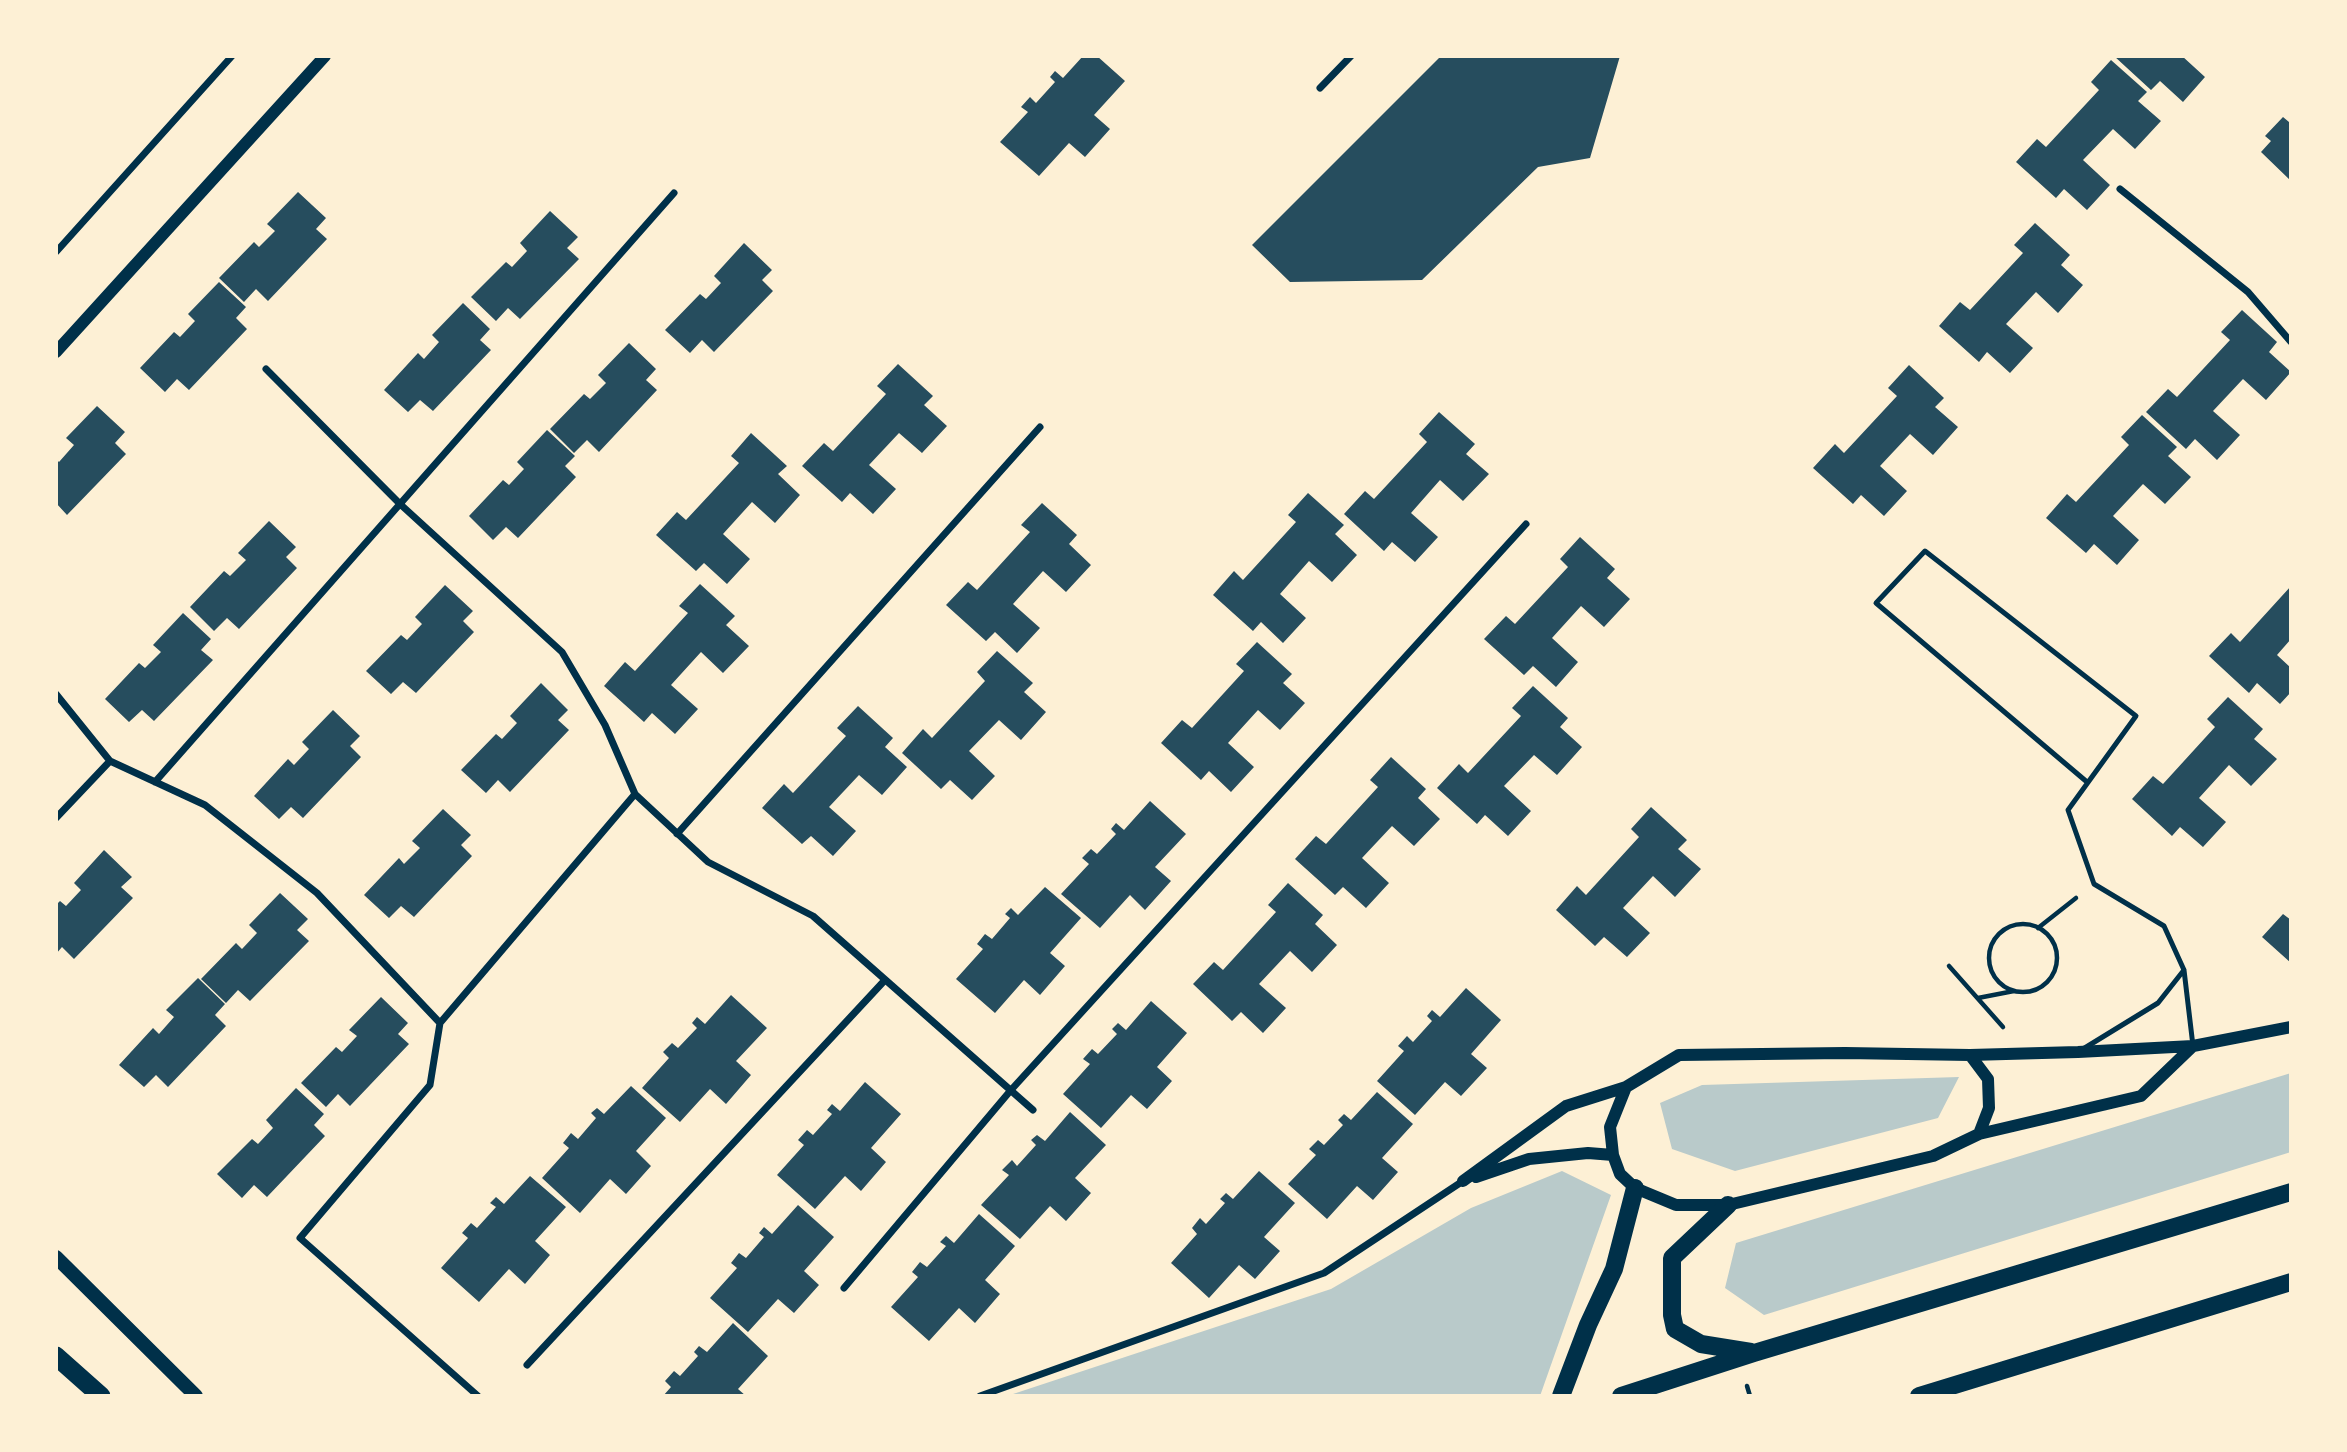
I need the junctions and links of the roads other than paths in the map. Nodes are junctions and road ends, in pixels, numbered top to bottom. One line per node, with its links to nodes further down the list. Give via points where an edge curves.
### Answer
1 (232, 56): 7 (street)
2 (325, 56): 9 (street)
3 (1352, 56): 4 (street)
4 (1320, 88)
5 (2120, 189): 8 (street, via 2248,292)
6 (674, 193): 12 (street)
7 (56, 252)
8 (2291, 342)
9 (56, 352)
10 (265, 369): 12 (street)
11 (1040, 427): 20 (street)
12 (401, 504): 16 (street); 18 (street, via 562,652 605,725)
13 (1527, 524): 29 (street)
14 (56, 694): 15 (street)
15 (110, 761): 16 (street); 19 (street)
16 (155, 782): 23 (street, via 205,805 317,893)
17 (2087, 782): 21 (lane, via 1876,603 1925,551 2136,716 2068,810 2094,884 2164,926)
18 (635, 794): 20 (street); 23 (street)
19 (56, 818)
20 (677, 834): 22 (street, via 708,862 813,916)
21 (2184, 970): 25 (lane); 26 (lane, via 2158,1003)
22 (885, 980): 29 (street); 42 (street)
23 (440, 1023): 46 (street, via 429,1085 300,1238)
24 (2291, 1027): 25 (street)
25 (2193, 1046): 26 (street); 31 (street, via 2141,1096)
26 (2078, 1052): 27 (street)
27 (1970, 1055): 28 (street, via 1679,1055); 31 (street, via 1988,1079 1989,1108)
28 (1626, 1087): 32 (street, via 1610,1127); 33 (street, via 1566,1106)
29 (1011, 1090): 30 (street); 39 (street)
30 (1033, 1110)
31 (1979, 1134): 36 (street, via 1933,1156)
32 (1613, 1155): 33 (street, via 1529,1159); 34 (street, via 1620,1174)
33 (1463, 1181): 47 (street, via 1324,1273)
34 (1635, 1188): 36 (street, via 1676,1205); 48 (main road, via 1614,1269)
35 (2291, 1192): 40 (main road)
36 (1728, 1205): 40 (main road, via 1672,1258 1672,1315 1675,1329 1701,1344)
37 (56, 1257): 45 (main road)
38 (2291, 1282): 43 (main road)
39 (844, 1288)
40 (1754, 1353): 49 (main road)
41 (56, 1356): 44 (highway)
42 (527, 1365)
43 (1963, 1390): 50 (main road)
44 (101, 1396)
45 (196, 1396)
46 (478, 1396)
47 (980, 1396)
48 (1561, 1396)
49 (1621, 1396)
50 (1919, 1396)

